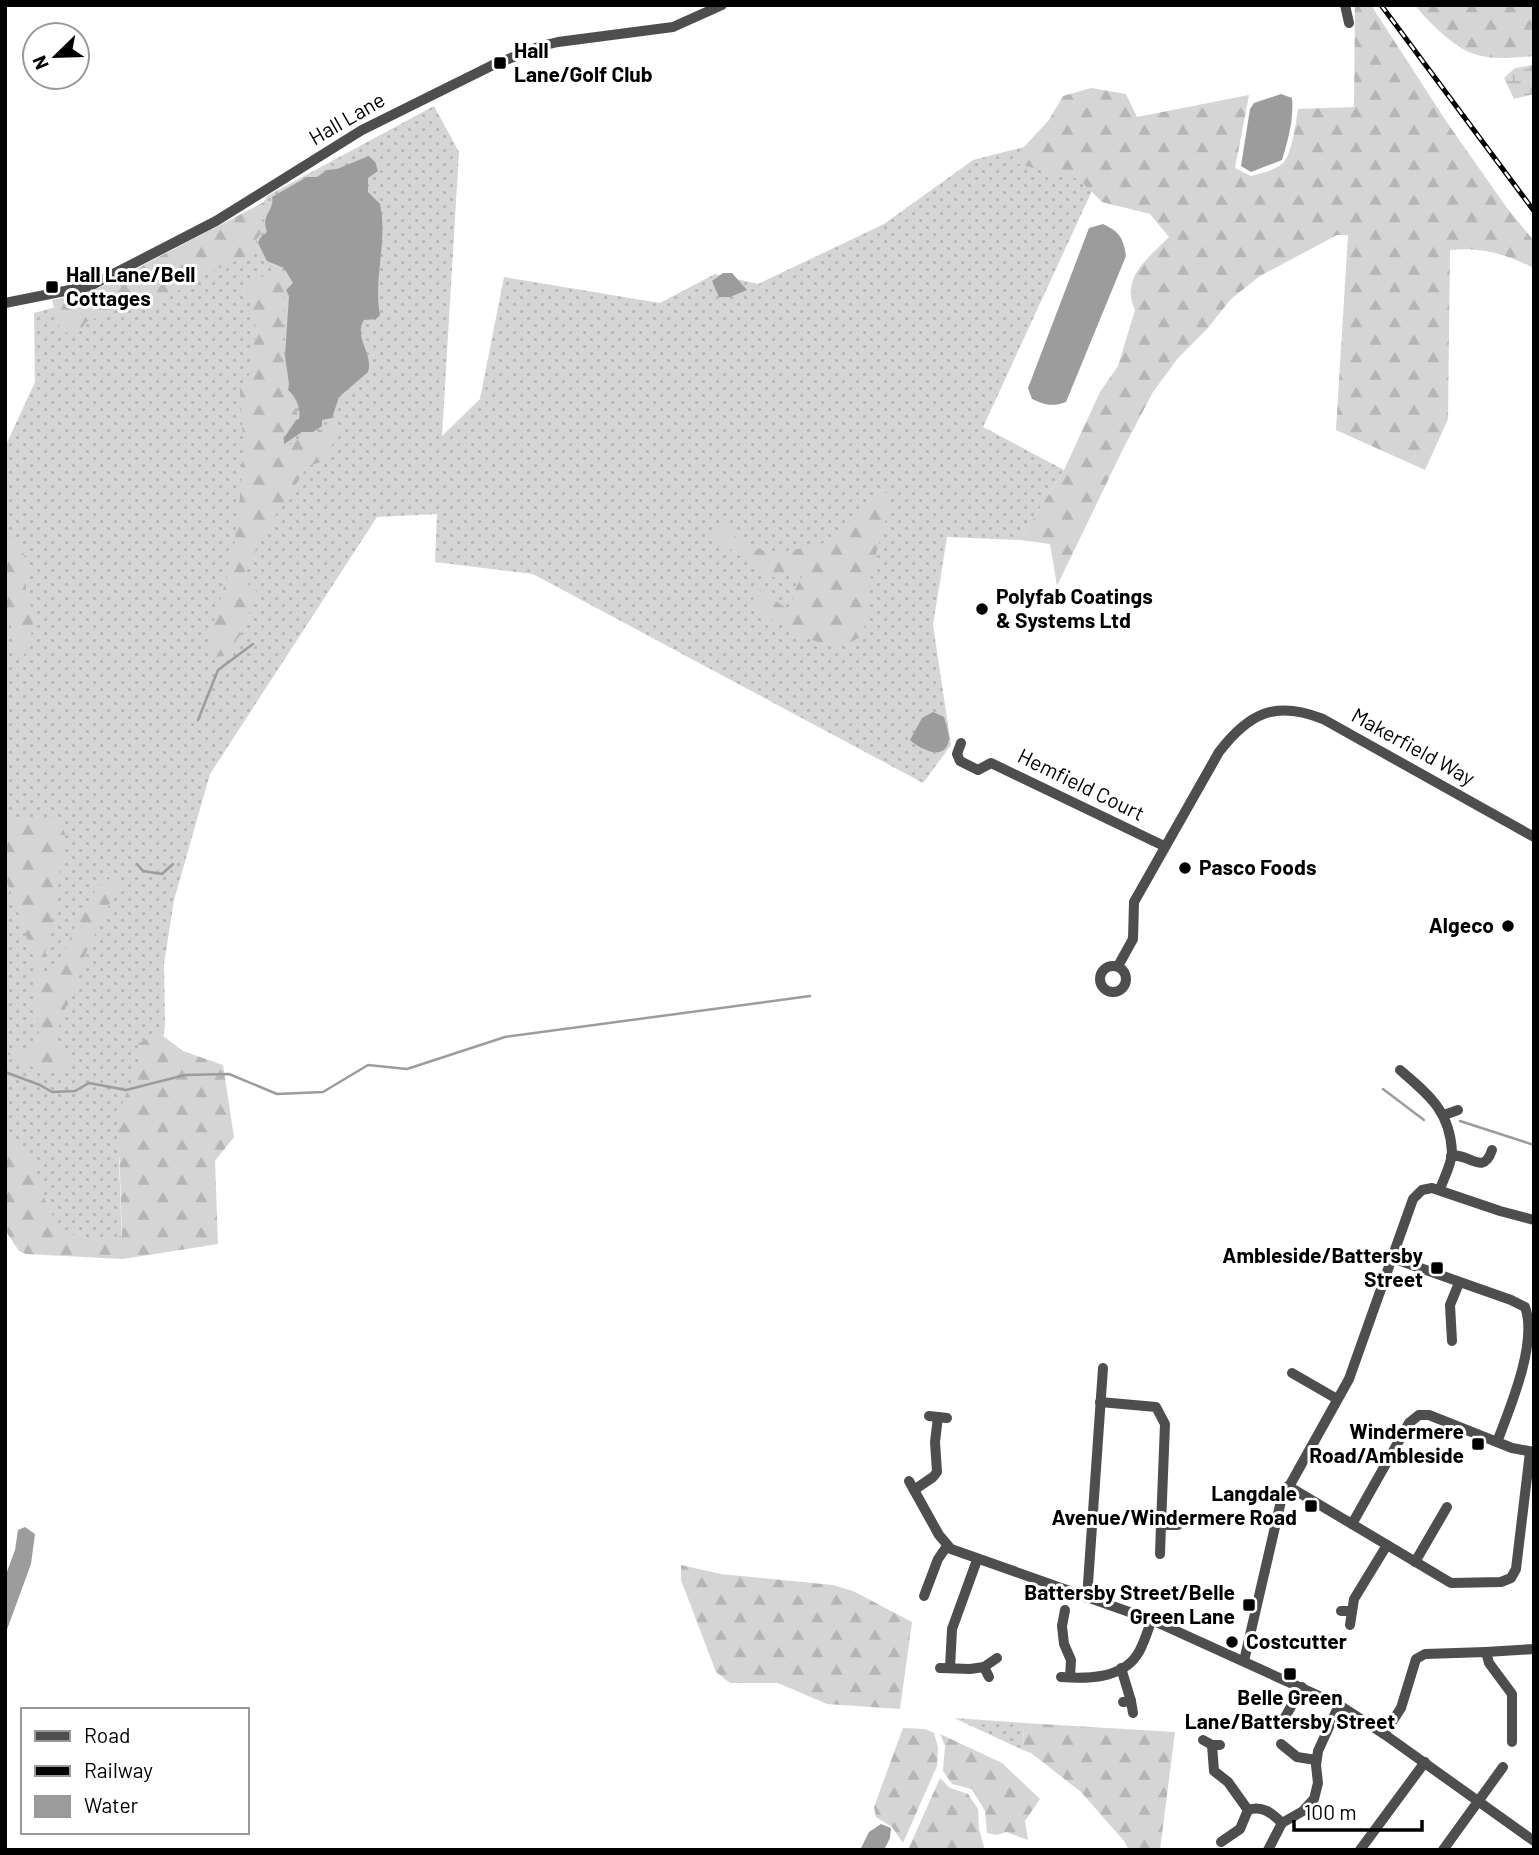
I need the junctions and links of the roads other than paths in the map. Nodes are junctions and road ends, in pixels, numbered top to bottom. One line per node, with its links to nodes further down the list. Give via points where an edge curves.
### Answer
1 (722, 5): 4 (street, Hall Lane, via 673,27 550,44 494,65 362,130 216,221 90,286)
2 (1345, 5): 3 (street)
3 (1349, 23)
4 (5, 303)
5 (961, 743): 7 (street, Hemfield Court, via 960,761 978,770 991,763)
6 (1534, 838): 7 (street, Makerfield Way, via 1323,719 1286,709 1248,720 1232,734)
7 (1164, 846): 8 (street, via 1133,902 1133,939)
8 (1118, 966)
9 (1400, 1070): 11 (street)
10 (1458, 1110): 11 (street)
11 (1444, 1115): 13 (street)
12 (1492, 1150): 13 (street, via 1484,1163)
13 (1451, 1156): 14 (street)
14 (1440, 1189): 15 (street); 16 (street, via 1422,1190 1413,1199)
15 (1534, 1220)
16 (1392, 1258): 17 (street); 21 (street, via 1349,1380)
17 (1459, 1283): 18 (street, via 1450,1305); 24 (street, via 1511,1300 1525,1307 1528,1316 1523,1372)
18 (1452, 1341)
19 (1103, 1368): 22 (street)
20 (1292, 1373): 21 (street)
21 (1337, 1399): 26 (street)
22 (1100, 1402): 29 (street, via 1156,1407 1165,1424); 37 (street)
23 (938, 1417): 32 (street, via 937,1472 933,1478 911,1485)
24 (1497, 1442): 25 (street); 28 (street, via 1429,1415 1415,1417)
25 (1532, 1452): 35 (street, via 1511,1578 1501,1583 1458,1584)
26 (1288, 1486): 28 (street); 44 (street)
27 (1447, 1507): 35 (street)
28 (1352, 1524): 31 (street)
29 (1161, 1525): 30 (street); 33 (street)
30 (1178, 1525)
31 (1387, 1545): 35 (street); 40 (street, via 1347,1611)
32 (947, 1546): 34 (street); 36 (street)
33 (1160, 1554)
34 (977, 1560): 37 (street); 43 (street, via 945,1668 986,1672)
35 (1415, 1562)
36 (924, 1596)
37 (1087, 1598): 39 (street)
38 (1065, 1610): 45 (street, via 1064,1644 1071,1660 1065,1677 1093,1678)
39 (1152, 1619): 44 (street); 45 (street, via 1138,1654)
40 (1350, 1625)
41 (1534, 1649): 42 (street)
42 (1486, 1652): 50 (street, via 1425,1654 1416,1659 1401,1708); 51 (street, via 1513,1694)
43 (997, 1658)
44 (1244, 1661): 46 (street)
45 (1121, 1668): 48 (street)
46 (1302, 1687): 47 (street); 49 (street)
47 (1339, 1704): 50 (street); 54 (street)
48 (1133, 1713)
49 (1284, 1719)
50 (1384, 1734): 55 (street)
51 (1512, 1742)
52 (1212, 1743): 58 (street, via 1214,1771)
53 (1281, 1744): 54 (street, via 1296,1749 1305,1760)
54 (1316, 1760): 59 (street, via 1314,1799)
55 (1425, 1762): 57 (street); 63 (street)
56 (1503, 1767): 57 (street)
57 (1480, 1801): 60 (street); 64 (street)
58 (1248, 1810): 59 (street, via 1262,1809); 61 (street, via 1240,1829)
59 (1282, 1823): 62 (street)
60 (1534, 1841)
61 (1219, 1844)
62 (1268, 1850)
63 (1360, 1850)
64 (1443, 1850)

